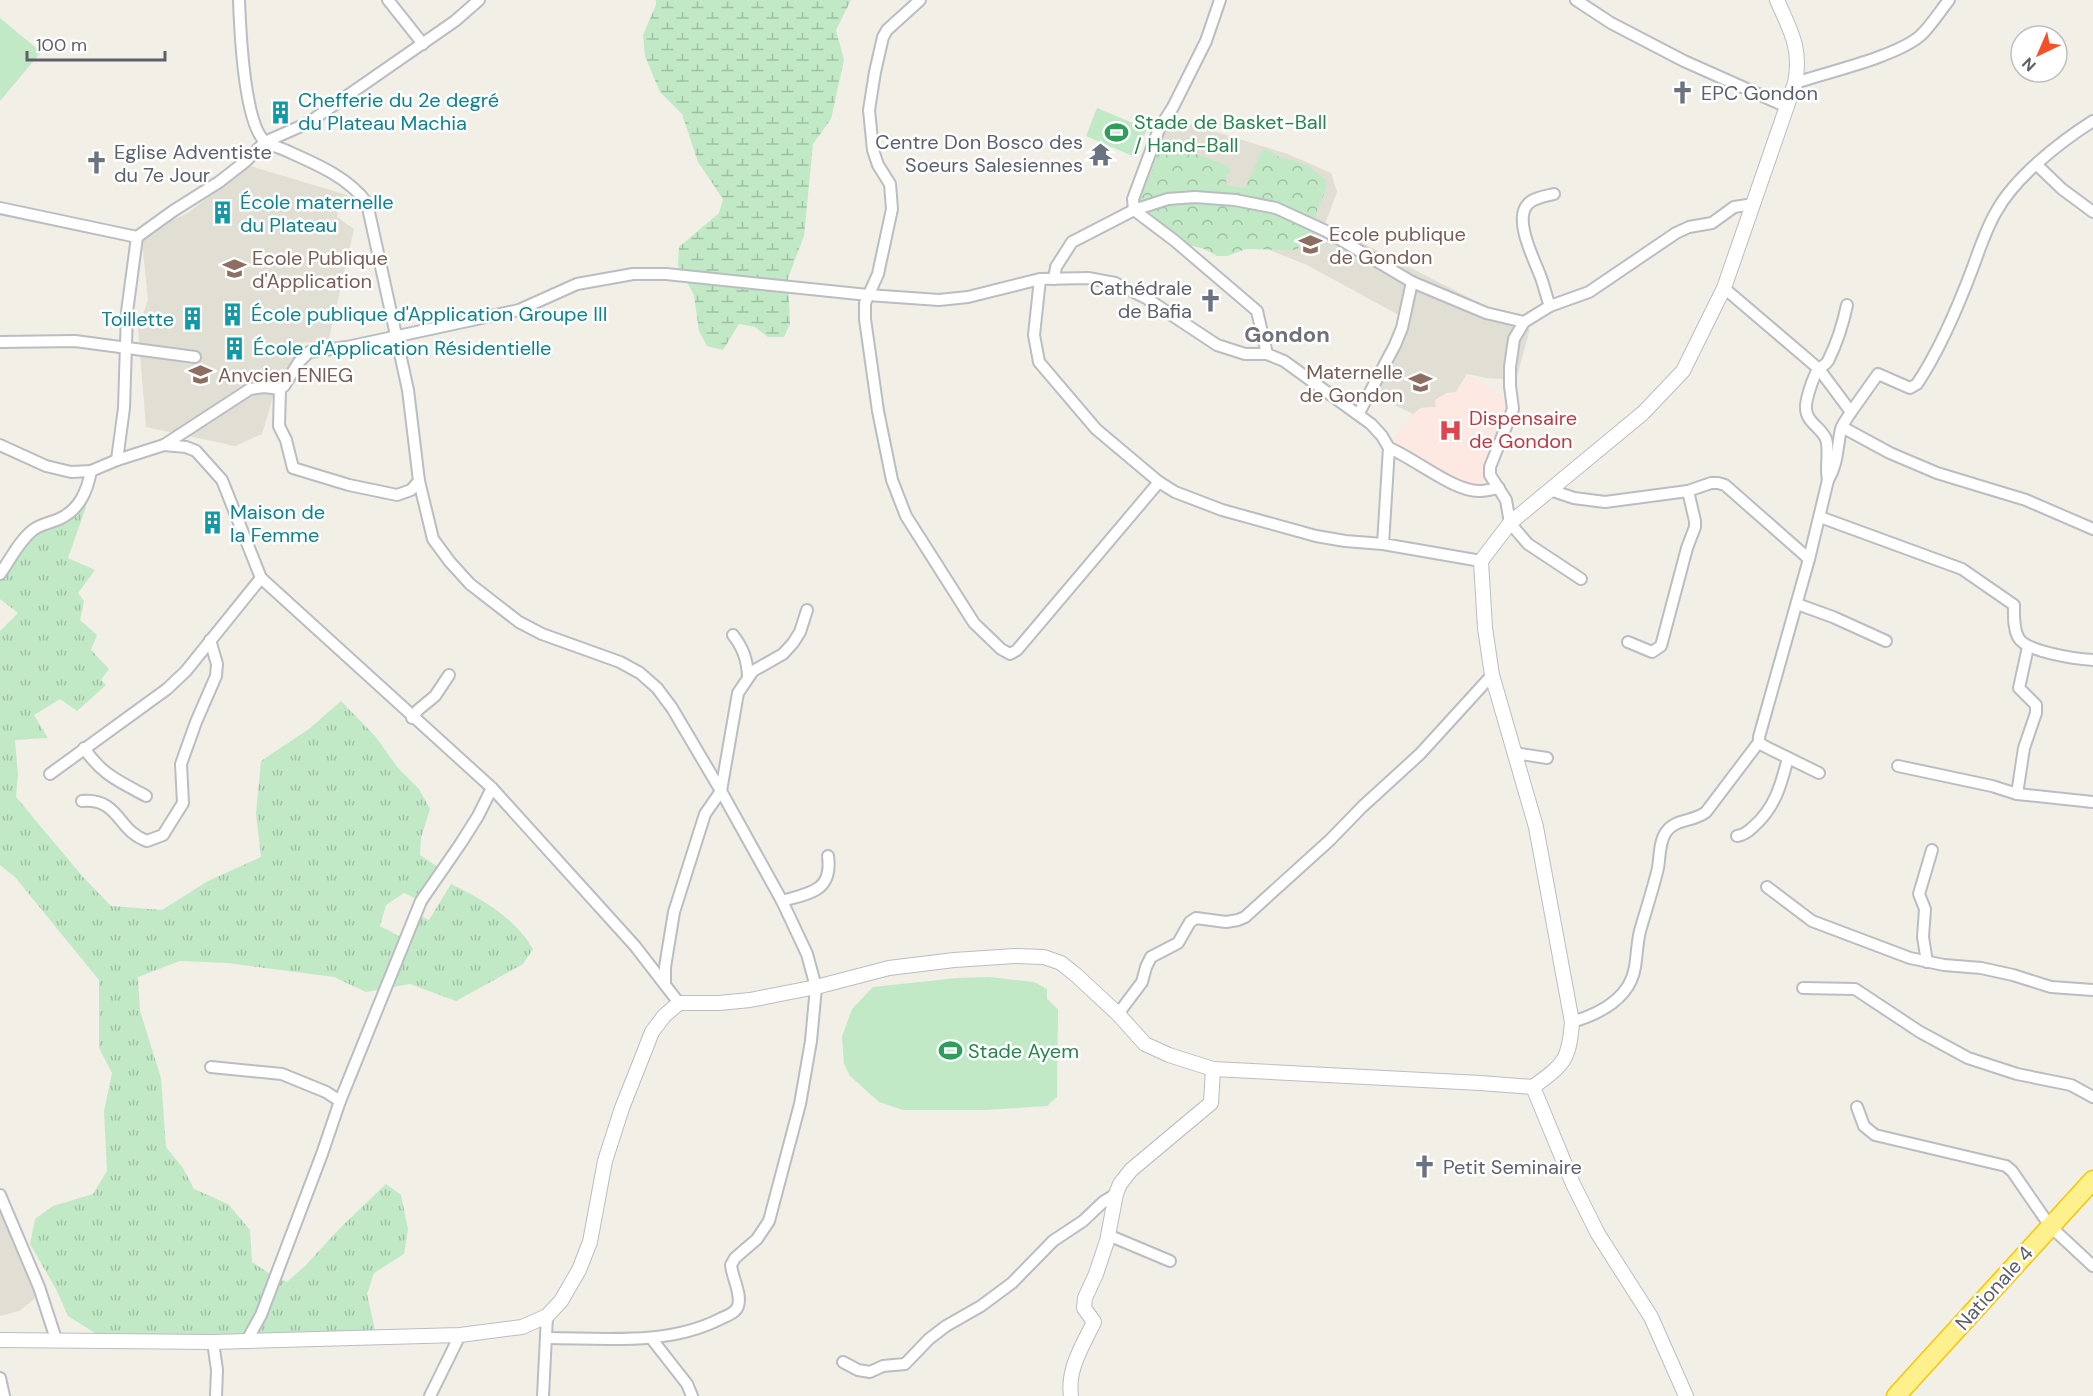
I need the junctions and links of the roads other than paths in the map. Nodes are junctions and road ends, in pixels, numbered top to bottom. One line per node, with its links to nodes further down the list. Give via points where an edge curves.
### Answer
1 (239, 0): 13 (street, via 249,106 255,127)
2 (388, 0): 9 (street)
3 (479, 0): 9 (street)
4 (920, 0): 25 (street, via 887,30 874,72 869,110 873,150 890,184 892,209 878,274)
5 (1220, 0): 18 (street, via 1206,40 1159,129 1133,199)
6 (1576, 0): 11 (street, via 1684,61)
7 (1777, 0): 10 (street, via 1798,52)
8 (1949, 0): 10 (street, via 1920,35 1905,46)
9 (423, 44): 13 (street, via 308,123)
10 (1795, 83): 11 (street)
11 (1785, 106): 16 (street)
12 (2093, 121): 14 (street)
13 (265, 142): 20 (street, via 219,182); 29 (street, via 328,171 363,198)
14 (2037, 165): 19 (street); 36 (street, via 1996,212 1948,328 1917,384 1910,387 1878,374)
15 (1554, 194): 27 (street, via 1532,201 1523,215 1530,254)
16 (1754, 204): 24 (street); 27 (street, via 1734,207 1712,223 1676,233 1588,292)
17 (0, 208): 20 (street)
18 (1134, 210): 22 (street, via 1072,242 1056,267); 23 (street, via 1168,199 1195,197 1276,208 1326,231); 32 (street, via 1257,311)
19 (2093, 212)
20 (137, 237): 31 (street)
21 (1040, 279): 22 (street); 25 (street, via 949,299); 46 (street, via 1034,335 1039,362 1096,429)
22 (1054, 279): 32 (street, via 1088,278 1115,283 1146,298 1217,345 1245,354)
23 (1412, 282): 28 (street, via 1478,310); 37 (street, via 1395,345)
24 (1724, 288): 34 (street); 48 (street, via 1692,356 1672,385)
25 (868, 295): 29 (street, via 633,274 578,284 519,310); 46 (street, via 865,319 892,480 906,516 974,622 1001,649 1010,654 1017,650)
26 (1847, 305): 34 (street, via 1827,363)
27 (1550, 306): 28 (street)
28 (1524, 322): 47 (street, via 1514,339 1510,367 1513,409 1490,467 1490,475)
29 (397, 336): 35 (street, via 309,352); 45 (street)
30 (0, 342): 31 (street, via 75,341)
31 (125, 346): 33 (street); 42 (street, via 124,408)
32 (1267, 354): 37 (street, via 1284,361)
33 (195, 357)
34 (1819, 369): 36 (street); 44 (street, via 1805,407 1810,422 1826,440)
35 (280, 389): 40 (street, via 250,389); 45 (street, via 279,426 293,468 397,495 411,490)
36 (1851, 412): 38 (street)
37 (1359, 413): 41 (street)
38 (1842, 427): 44 (street, via 1838,456); 52 (street, via 1937,473 2026,500)
39 (0, 445): 43 (street, via 46,466 71,472)
40 (164, 445): 42 (street); 57 (street, via 196,451 222,480)
41 (1389, 448): 47 (street, via 1458,485 1477,491); 53 (street)
42 (117, 460): 43 (street)
43 (90, 471): 56 (street, via 88,488 75,508 32,531)
44 (1828, 480): 50 (street)
45 (419, 481): 80 (street, via 434,539 470,584 534,630 640,673 672,708)
46 (1159, 482): 53 (street, via 1222,510 1316,536)
47 (1499, 489): 51 (street, via 1506,500)
48 (1550, 490): 49 (street, via 1605,502); 51 (street)
49 (1688, 491): 54 (street, via 1711,483 1725,485); 64 (street, via 1695,527 1661,646 1652,652)
50 (1820, 517): 54 (street); 65 (street, via 1962,569 2014,605 2018,639)
51 (1510, 523): 55 (street); 58 (street, via 1528,544)
52 (2093, 529)
53 (1383, 544): 55 (street)
54 (1809, 559): 59 (street)
55 (1481, 561): 68 (street)
56 (0, 574)
57 (261, 578): 62 (street); 70 (street)
58 (1581, 579)
59 (1797, 604): 63 (street); 71 (street)
60 (807, 610): 69 (street, via 793,644)
61 (733, 635): 69 (street, via 742,648)
62 (210, 640): 72 (street, via 167,689); 83 (street, via 216,676 181,764 183,803 168,829 147,841 130,831 104,804)
63 (1886, 640)
64 (1628, 642)
65 (2028, 647): 66 (street); 81 (street, via 2019,688 2036,705 2036,714 2024,748)
66 (2093, 660)
67 (449, 675): 70 (street, via 435,696)
68 (1492, 675): 73 (street); 96 (street, via 1420,754 1245,916 1226,922 1196,918 1178,943 1155,953 1142,982)
69 (748, 676): 80 (street, via 738,693)
70 (412, 718): 79 (street)
71 (1759, 742): 75 (street); 97 (street, via 1706,812 1675,824 1664,836 1632,979 1626,990 1608,1006)
72 (84, 748): 78 (street); 82 (street, via 107,775)
73 (1514, 753): 74 (street); 97 (street, via 1536,827)
74 (1547, 758)
75 (1788, 758): 77 (street); 85 (street, via 1770,809 1746,833)
76 (1898, 766): 81 (street)
77 (1819, 773)
78 (50, 774)
79 (492, 788): 91 (street); 102 (street, via 478,816 421,901)
80 (721, 791): 89 (street); 91 (street, via 705,814 674,912)
81 (2017, 794): 84 (street)
82 (146, 796)
83 (82, 801)
84 (2093, 802)
85 (1737, 836)
86 (1932, 850): 90 (street, via 1918,894 1925,909 1923,937)
87 (828, 856): 89 (street, via 825,884 818,890)
88 (1767, 886): 90 (street, via 1812,921)
89 (782, 901): 92 (street, via 807,954)
90 (1927, 962): 94 (street, via 1981,968 2051,987)
91 (665, 984): 95 (street)
92 (816, 987): 95 (street, via 750,1000); 96 (street, via 889,968 954,960 1044,957 1061,963); 114 (street, via 804,1086 769,1221 731,1265 739,1305 700,1329)
93 (1803, 988): 101 (street, via 1856,989 1920,1032 1968,1058 2017,1074 2071,1085)
94 (2093, 990)
95 (679, 1003): 111 (street, via 652,1032 605,1161 590,1242 561,1301)
96 (1118, 1014): 99 (street, via 1151,1047)
97 (1572, 1022): 100 (street, via 1565,1058)
98 (211, 1067): 102 (street, via 282,1074)
99 (1213, 1069): 100 (street); 105 (street, via 1211,1102 1131,1170)
100 (1533, 1087): 127 (street, via 1573,1184 1598,1234 1651,1317)
101 (2093, 1097)
102 (340, 1101): 118 (street, via 272,1287)
103 (1857, 1107): 107 (street, via 1864,1126 1875,1135 2006,1166)
104 (2093, 1180): 107 (highway, Nationale 4)
105 (1116, 1194): 108 (street); 119 (street, via 1053,1241 1012,1283 929,1339 905,1364 870,1372)
106 (0, 1195): 115 (street, via 39,1287)
107 (2050, 1226): 110 (street); 128 (highway, Nationale 4)
108 (1108, 1235): 109 (street); 126 (street, via 1085,1298 1084,1308 1094,1322 1071,1374)
109 (1170, 1261)
110 (2093, 1266)
111 (547, 1316): 112 (street, via 522,1327); 113 (street)
112 (460, 1335): 118 (street); 123 (street)
113 (546, 1338): 114 (street); 124 (street)
114 (651, 1338): 125 (street)
115 (56, 1339): 116 (street); 117 (street)
116 (0, 1340)
117 (213, 1342): 118 (street); 122 (street)
118 (246, 1342)
119 (843, 1362)
120 (0, 1378): 121 (street)
121 (4, 1396)
122 (216, 1396)
123 (430, 1396)
124 (543, 1396)
125 (692, 1396)
126 (1071, 1396)
127 (1686, 1396)
128 (1896, 1396)

